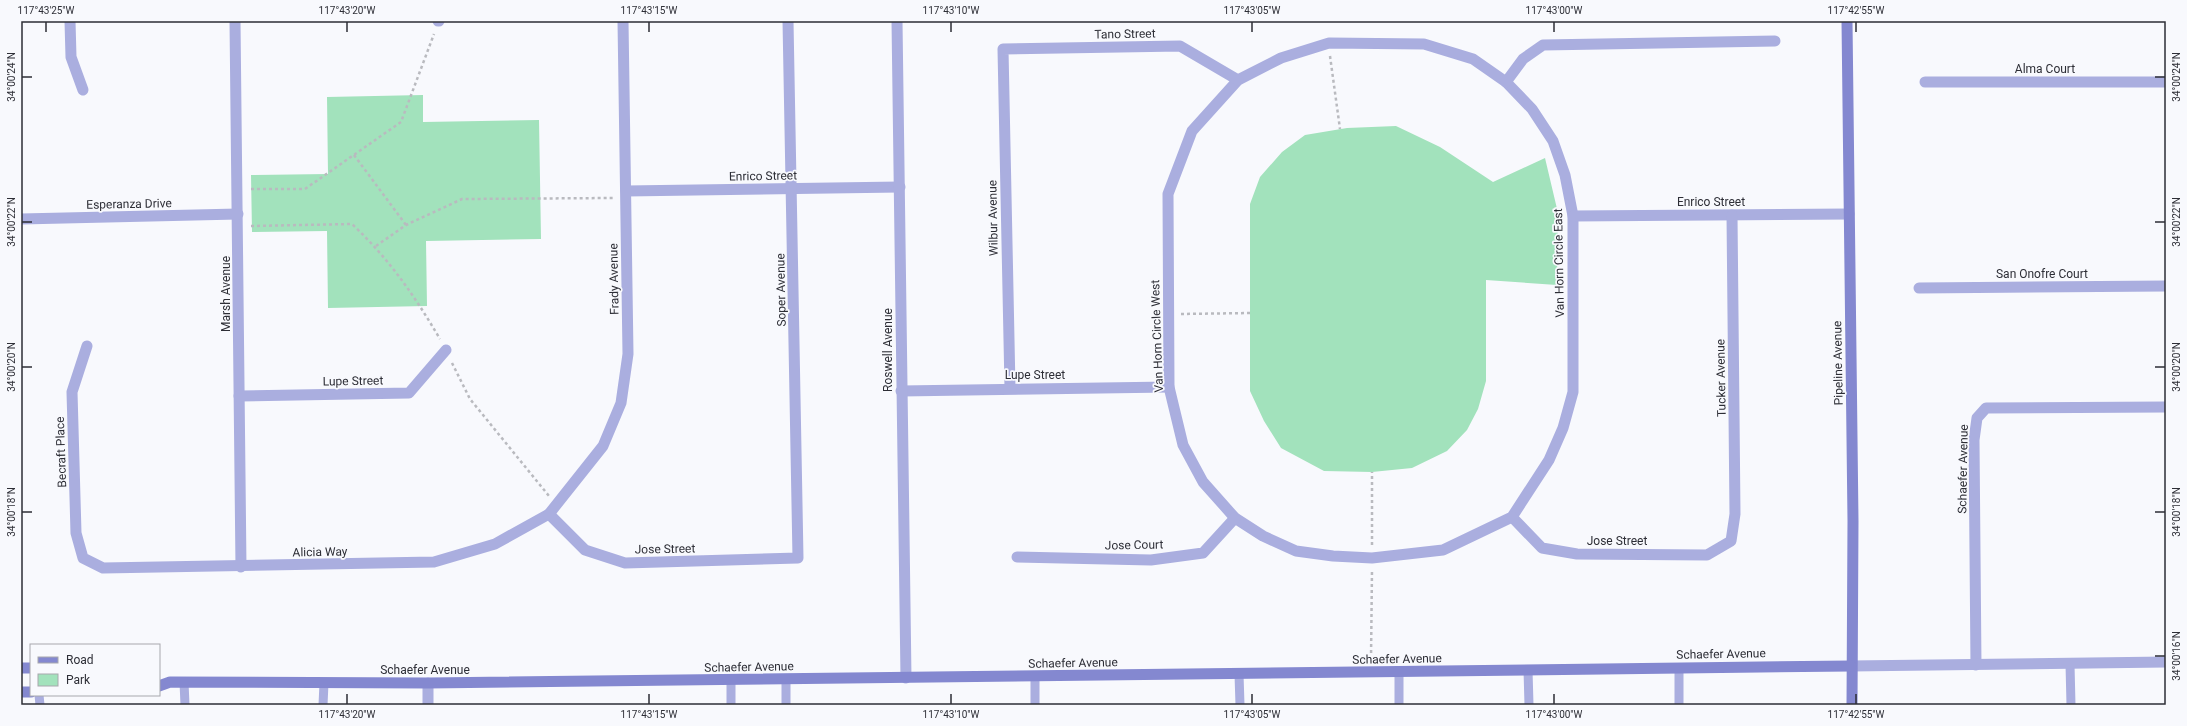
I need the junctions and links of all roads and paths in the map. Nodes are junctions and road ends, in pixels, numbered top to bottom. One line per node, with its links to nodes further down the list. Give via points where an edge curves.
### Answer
1 (70, 21): 15 (street, via 71,57)
2 (235, 21): 22 (street, Marsh Avenue)
3 (439, 21): 17 (path, via 401,122)
4 (623, 21): 21 (street, Frady Avenue)
5 (788, 21): 20 (street, Soper Avenue)
6 (897, 21): 18 (street, Roswell Avenue)
7 (1847, 21): 23 (main road, Pipeline Avenue)
8 (1775, 41): 12 (street, via 1543,45 1523,59)
9 (1329, 43): 11 (street, Van Horn Circle East, via 1281,58); 12 (street, Van Horn Circle East, via 1424,44 1473,59); 16 (path)
10 (1003, 49): 11 (street, Tano Street, via 1180,46); 37 (street, Wilbur Avenue)
11 (1238, 80): 33 (street, Van Horn Circle West, via 1192,131 1168,194)
12 (1506, 82): 25 (street, Van Horn Circle East, via 1532,109 1553,141 1565,175)
13 (1925, 82): 14 (street, Alma Court)
14 (2166, 82)
15 (83, 90)
16 (1340, 129)
17 (354, 155): 19 (path, via 305,189); 27 (path)
18 (900, 187): 20 (street, Enrico Street); 38 (street, Roswell Avenue)
19 (251, 189)
20 (792, 189): 21 (street, Enrico Street); 48 (street, Soper Avenue)
21 (626, 195): 27 (path, via 462,199); 41 (street, Frady Avenue, via 628,354 621,403 603,446)
22 (238, 214): 26 (street, Esperanza Drive); 28 (street, Marsh Avenue)
23 (1849, 214): 24 (street, Enrico Street); 53 (main road, Pipeline Avenue, via 1853,522)
24 (1732, 215): 25 (street, Enrico Street); 45 (street, Tucker Avenue, via 1735,514)
25 (1573, 216): 43 (street, Van Horn Circle East, via 1572,392 1563,428 1549,460)
26 (21, 219)
27 (406, 225): 29 (path)
28 (238, 226): 29 (path, via 352,224); 39 (street, Marsh Avenue)
29 (376, 246): 35 (path, via 412,293)
30 (2166, 286): 31 (street, San Onofre Court)
31 (1918, 288)
32 (1250, 313): 33 (path)
33 (1169, 314): 36 (street, Van Horn Circle West)
34 (87, 346): 47 (street, Becraft Place, via 72,392 76,533)
35 (446, 350): 39 (street, Lupe Street, via 409,393); 41 (path, via 470,399)
36 (1169, 387): 37 (street, Lupe Street); 44 (street, Van Horn Circle West, via 1183,445 1203,482)
37 (1010, 388): 38 (street, Lupe Street)
38 (901, 390): 60 (street, Roswell Avenue)
39 (239, 396): 49 (street, Marsh Avenue)
40 (2166, 407): 52 (street, Schaefer Avenue, via 1986,408 1976,418)
41 (556, 505): 42 (street, Frady Avenue)
42 (549, 514): 48 (street, Jose Street, via 585,550 625,563); 49 (street, Alicia Way, via 495,544 434,562)
43 (1512, 517): 44 (street, Van Horn Circle West, via 1443,550 1372,558 1296,551 1263,536); 45 (street, Jose Street, via 1542,548 1577,554 1707,555)
44 (1235, 518): 46 (street, Jose Court, via 1204,553 1151,560)
45 (1731, 541)
46 (1017, 557)
47 (83, 558): 49 (street, Alicia Way, via 104,568)
48 (798, 558)
49 (241, 567)
50 (2166, 662): 51 (street, Schaefer Avenue)
51 (2070, 664): 52 (street, Schaefer Avenue); 79 (lane)
52 (1976, 665): 53 (street, Schaefer Avenue)
53 (1851, 666): 54 (main road, Schaefer Avenue); 78 (main road, Pipeline Avenue)
54 (1679, 668): 55 (main road, Schaefer Avenue); 77 (lane)
55 (1528, 670): 56 (main road, Schaefer Avenue); 76 (lane)
56 (1398, 671): 57 (main road, Schaefer Avenue); 75 (lane)
57 (1239, 674): 59 (main road, Schaefer Avenue); 74 (lane)
58 (160, 677): 63 (main road, Schaefer Avenue)
59 (1035, 677): 60 (main road, Schaefer Avenue); 73 (lane)
60 (906, 678): 62 (main road, Schaefer Avenue)
61 (731, 680): 62 (main road, Schaefer Avenue); 66 (main road, Schaefer Avenue); 71 (lane)
62 (786, 680): 72 (lane)
63 (170, 682): 64 (main road, Schaefer Avenue); 67 (main road, Schaefer Avenue)
64 (184, 682): 65 (main road, Schaefer Avenue); 68 (lane)
65 (324, 683): 66 (main road, Schaefer Avenue); 69 (lane)
66 (428, 683): 70 (street)
67 (160, 686)
68 (185, 705)
69 (323, 705)
70 (428, 705)
71 (731, 705)
72 (786, 705)
73 (1035, 705)
74 (1240, 705)
75 (1399, 705)
76 (1529, 705)
77 (1679, 705)
78 (1852, 705)
79 (2071, 705)

